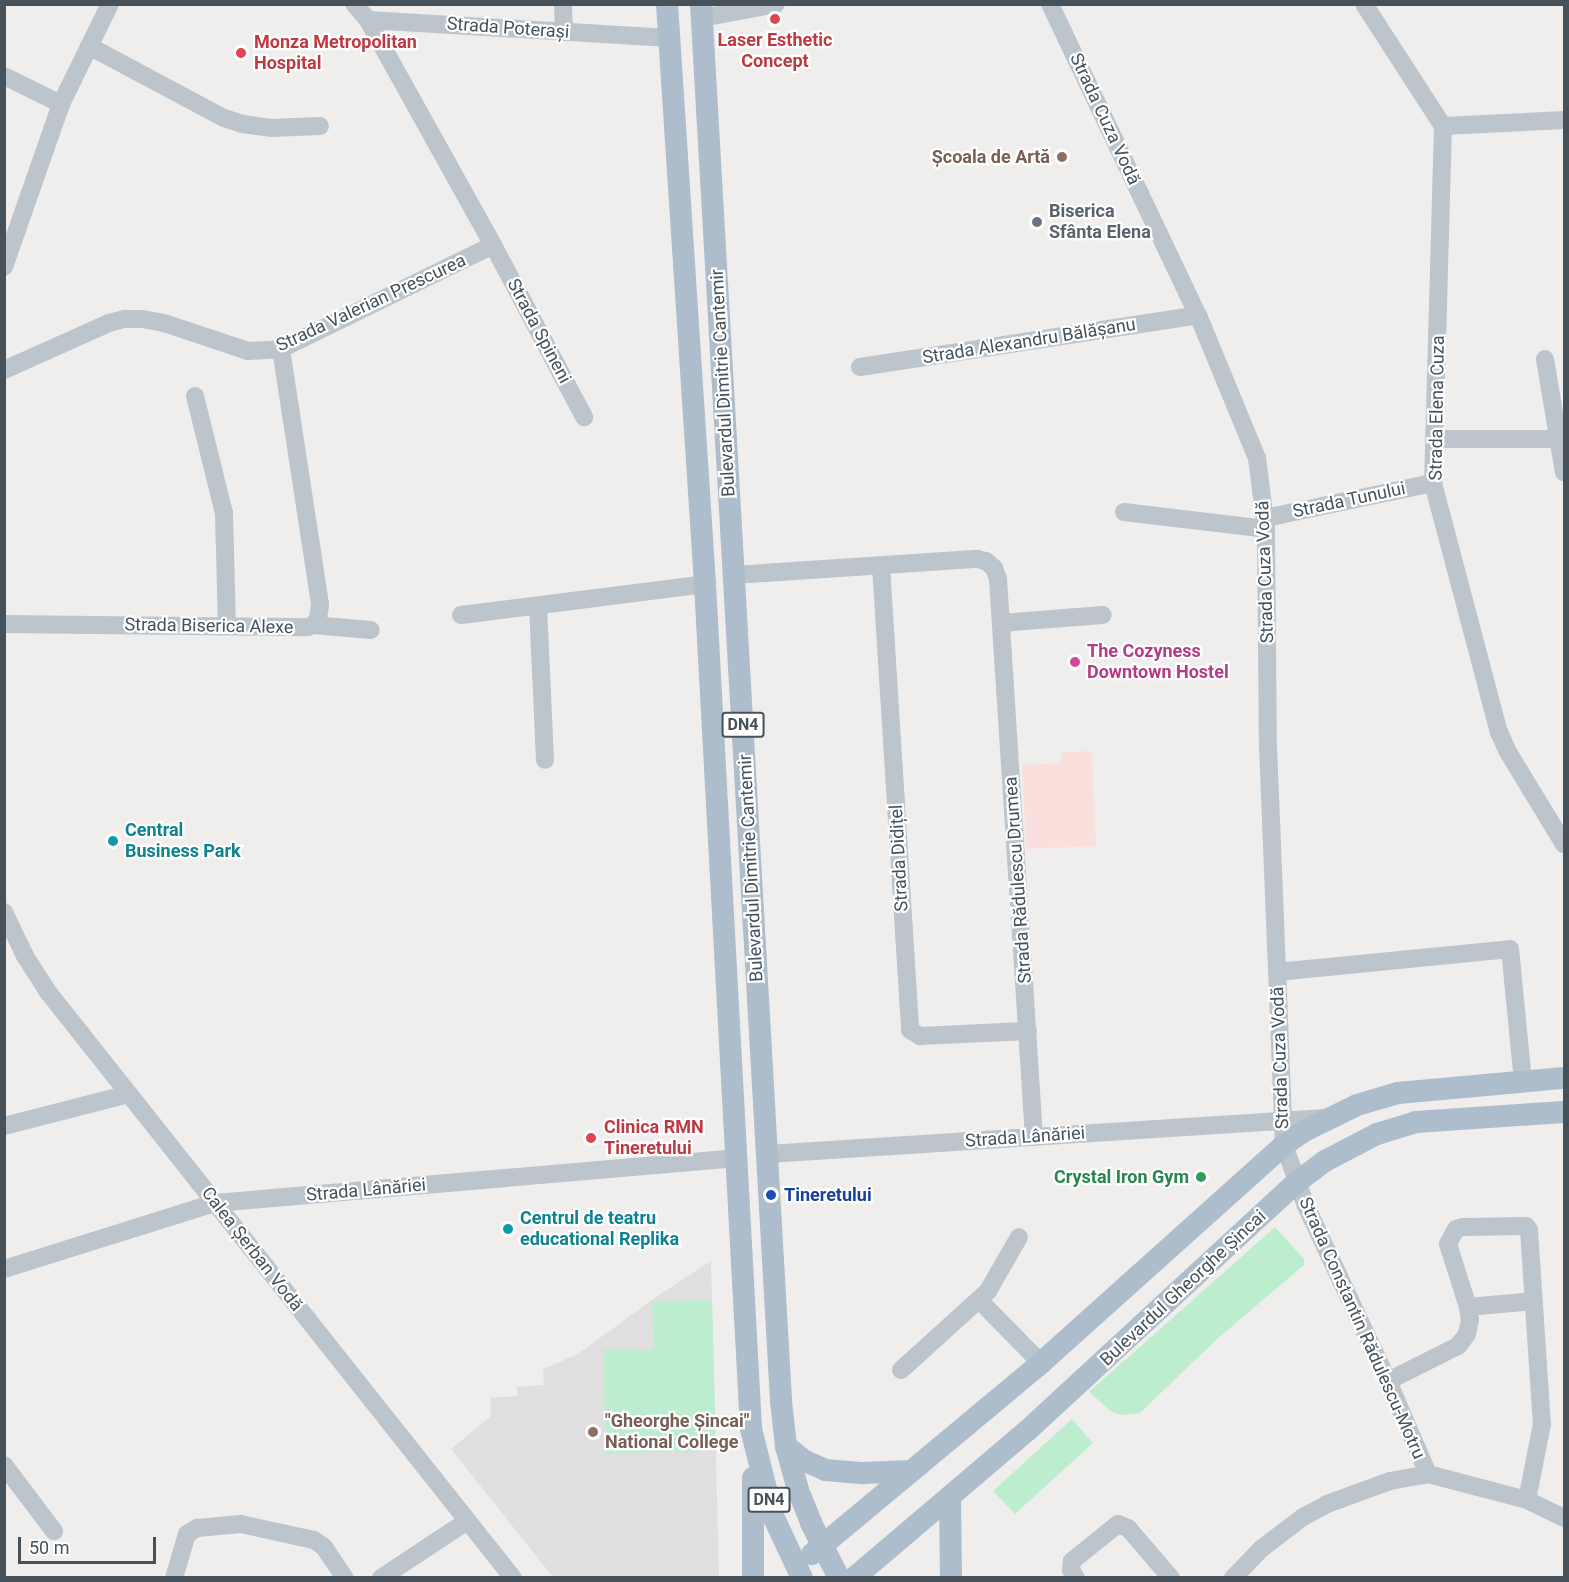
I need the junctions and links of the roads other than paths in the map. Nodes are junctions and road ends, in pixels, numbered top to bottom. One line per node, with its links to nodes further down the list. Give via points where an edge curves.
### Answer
1 (110, 4): 12 (street)
2 (354, 4): 9 (street)
3 (563, 4): 10 (street)
4 (667, 4): 11 (main road, Bulevardul Dimitrie Cantemir / DN4)
5 (776, 4): 8 (street)
6 (1050, 4): 20 (street, Strada Cuza Vodă)
7 (1364, 4): 17 (street)
8 (701, 11): 34 (main road, Bulevardul Dimitrie Cantemir / DN4)
9 (368, 20): 10 (street, Strada Poterași); 18 (street)
10 (564, 32): 11 (street, Strada Poterași)
11 (669, 38): 35 (main road, Bulevardul Dimitrie Cantemir / DN4)
12 (89, 46): 14 (street); 16 (street, via 224,118 271,128)
13 (4, 76): 14 (street)
14 (61, 104): 19 (street)
15 (1564, 120): 17 (street)
16 (320, 126)
17 (1443, 126): 27 (street, Strada Elena Cuza)
18 (493, 245): 21 (street, Strada Valerian Prescurea); 26 (street, Strada Spineni)
19 (4, 267)
20 (1198, 315): 23 (street, Strada Alexandru Bălășanu); 32 (street, Strada Cuza Vodă, via 1257,458)
21 (281, 349): 24 (street, Strada Valerian Prescurea, via 248,351 164,324 124,319); 41 (street, Strada Biserica Alexe, via 320,604 318,620)
22 (1545, 360): 28 (street)
23 (860, 367)
24 (4, 370)
25 (195, 396): 42 (street, via 224,513)
26 (584, 417)
27 (1435, 439): 28 (street); 30 (street, Strada Elena Cuza)
28 (1559, 440): 29 (street)
29 (1564, 472)
30 (1433, 483): 32 (street, Strada Tunului); 45 (street, Strada Elena Cuza, via 1503,742)
31 (1124, 512): 32 (street, Strada Tunului)
32 (1266, 523): 47 (street, Strada Cuza Vodă, via 1268,746)
33 (881, 566): 34 (street, Strada Rădulescu Drumea); 39 (street, Strada Rădulescu Drumea, via 986,561 998,579); 48 (street, Strada Didițel, via 909,1030 920,1036)
34 (734, 575): 58 (main road, Bulevardul Dimitrie Cantemir / DN4)
35 (705, 584): 36 (street); 59 (main road, Bulevardul Dimitrie Cantemir / DN4)
36 (538, 606): 37 (street); 44 (street)
37 (461, 615)
38 (1103, 615): 39 (street)
39 (1000, 622): 48 (street, Strada Rădulescu Drumea)
40 (4, 624): 42 (street, Strada Biserica Alexe)
41 (313, 625): 42 (street, Strada Biserica Alexe); 43 (street)
42 (227, 626)
43 (371, 630)
44 (545, 760)
45 (1564, 844)
46 (4, 912): 51 (street, Calea Șerban Vodă, via 42,984)
47 (1277, 972): 50 (street, via 1510,949); 54 (street, Strada Cuza Vodă)
48 (1028, 1031): 56 (street, Strada Rădulescu Drumea)
49 (1564, 1078): 50 (main road, Bulevardul Gheorghe Șincai)
50 (1523, 1082): 53 (main road, Bulevardul Gheorghe Șincai, via 1398,1093)
51 (129, 1094): 55 (street); 61 (street, Calea Șerban Vodă)
52 (1564, 1112): 60 (main road, Bulevardul Gheorghe Șincai, via 1459,1118 1397,1127 1342,1150)
53 (1328, 1118): 54 (street, Bulevardul Gheorghe Șincai); 57 (main road, Bulevardul Gheorghe Șincai)
54 (1282, 1121): 56 (street, Strada Lânăriei); 57 (street, Strada Cuza Vodă)
55 (4, 1126)
56 (1034, 1137): 58 (street, Strada Lânăriei)
57 (1284, 1145): 60 (street, Strada Cuza Vodă); 67 (main road, Bulevardul Gheorghe Șincai)
58 (768, 1154): 71 (main road, Bulevardul Dimitrie Cantemir / DN4)
59 (738, 1158): 61 (street, Strada Lânăriei); 70 (main road, Bulevardul Dimitrie Cantemir / DN4)
60 (1297, 1182): 69 (street, Strada Constantin Rădulescu-Motru); 75 (main road, Bulevardul Gheorghe Șincai, via 1060,1402)
61 (215, 1203): 63 (street, Strada Lânăriei); 78 (street, Calea Șerban Vodă)
62 (1019, 1238): 64 (street, via 996,1282)
63 (4, 1269)
64 (978, 1300): 67 (street); 68 (street)
65 (1533, 1301): 66 (street); 66 (street, via 1528,1227 1462,1227 1448,1244); 76 (street, via 1542,1424)
66 (1468, 1307): 69 (street, via 1469,1328 1458,1346)
67 (1041, 1363): 73 (main road, Bulevardul Gheorghe Șincai)
68 (901, 1370)
69 (1388, 1381): 74 (street, Strada Constantin Rădulescu-Motru)
70 (751, 1429): 81 (main road, Bulevardul Dimitrie Cantemir / DN4, via 773,1516); 86 (main road)
71 (786, 1446): 73 (main road, via 814,1466 832,1471); 80 (main road, Bulevardul Dimitrie Cantemir / DN4, via 798,1490)
72 (4, 1465): 79 (street)
73 (911, 1471): 80 (main road, Bulevardul Gheorghe Șincai)
74 (1428, 1474): 76 (street, Strada Constantin Rădulescu-Motru); 92 (street, via 1390,1481 1327,1504 1268,1544)
75 (950, 1497): 88 (main road, Bulevardul Gheorghe Șincai); 89 (main road)
76 (1527, 1500): 77 (street, Strada Constantin Rădulescu-Motru)
77 (1564, 1518)
78 (467, 1521): 82 (street, Calea Șerban Vodă); 85 (street)
79 (54, 1531)
80 (822, 1546): 81 (main road); 87 (main road, Bulevardul Dimitrie Cantemir / DN4)
81 (795, 1574)
82 (504, 1575)
83 (174, 1578): 84 (street, via 187,1534 197,1528 241,1524 314,1540 324,1547)
84 (345, 1578)
85 (381, 1578)
86 (753, 1578)
87 (839, 1578)
88 (854, 1578)
89 (951, 1578)
90 (1076, 1578): 91 (street, via 1071,1565 1076,1557 1118,1524 1128,1528)
91 (1171, 1578)
92 (1233, 1578)

